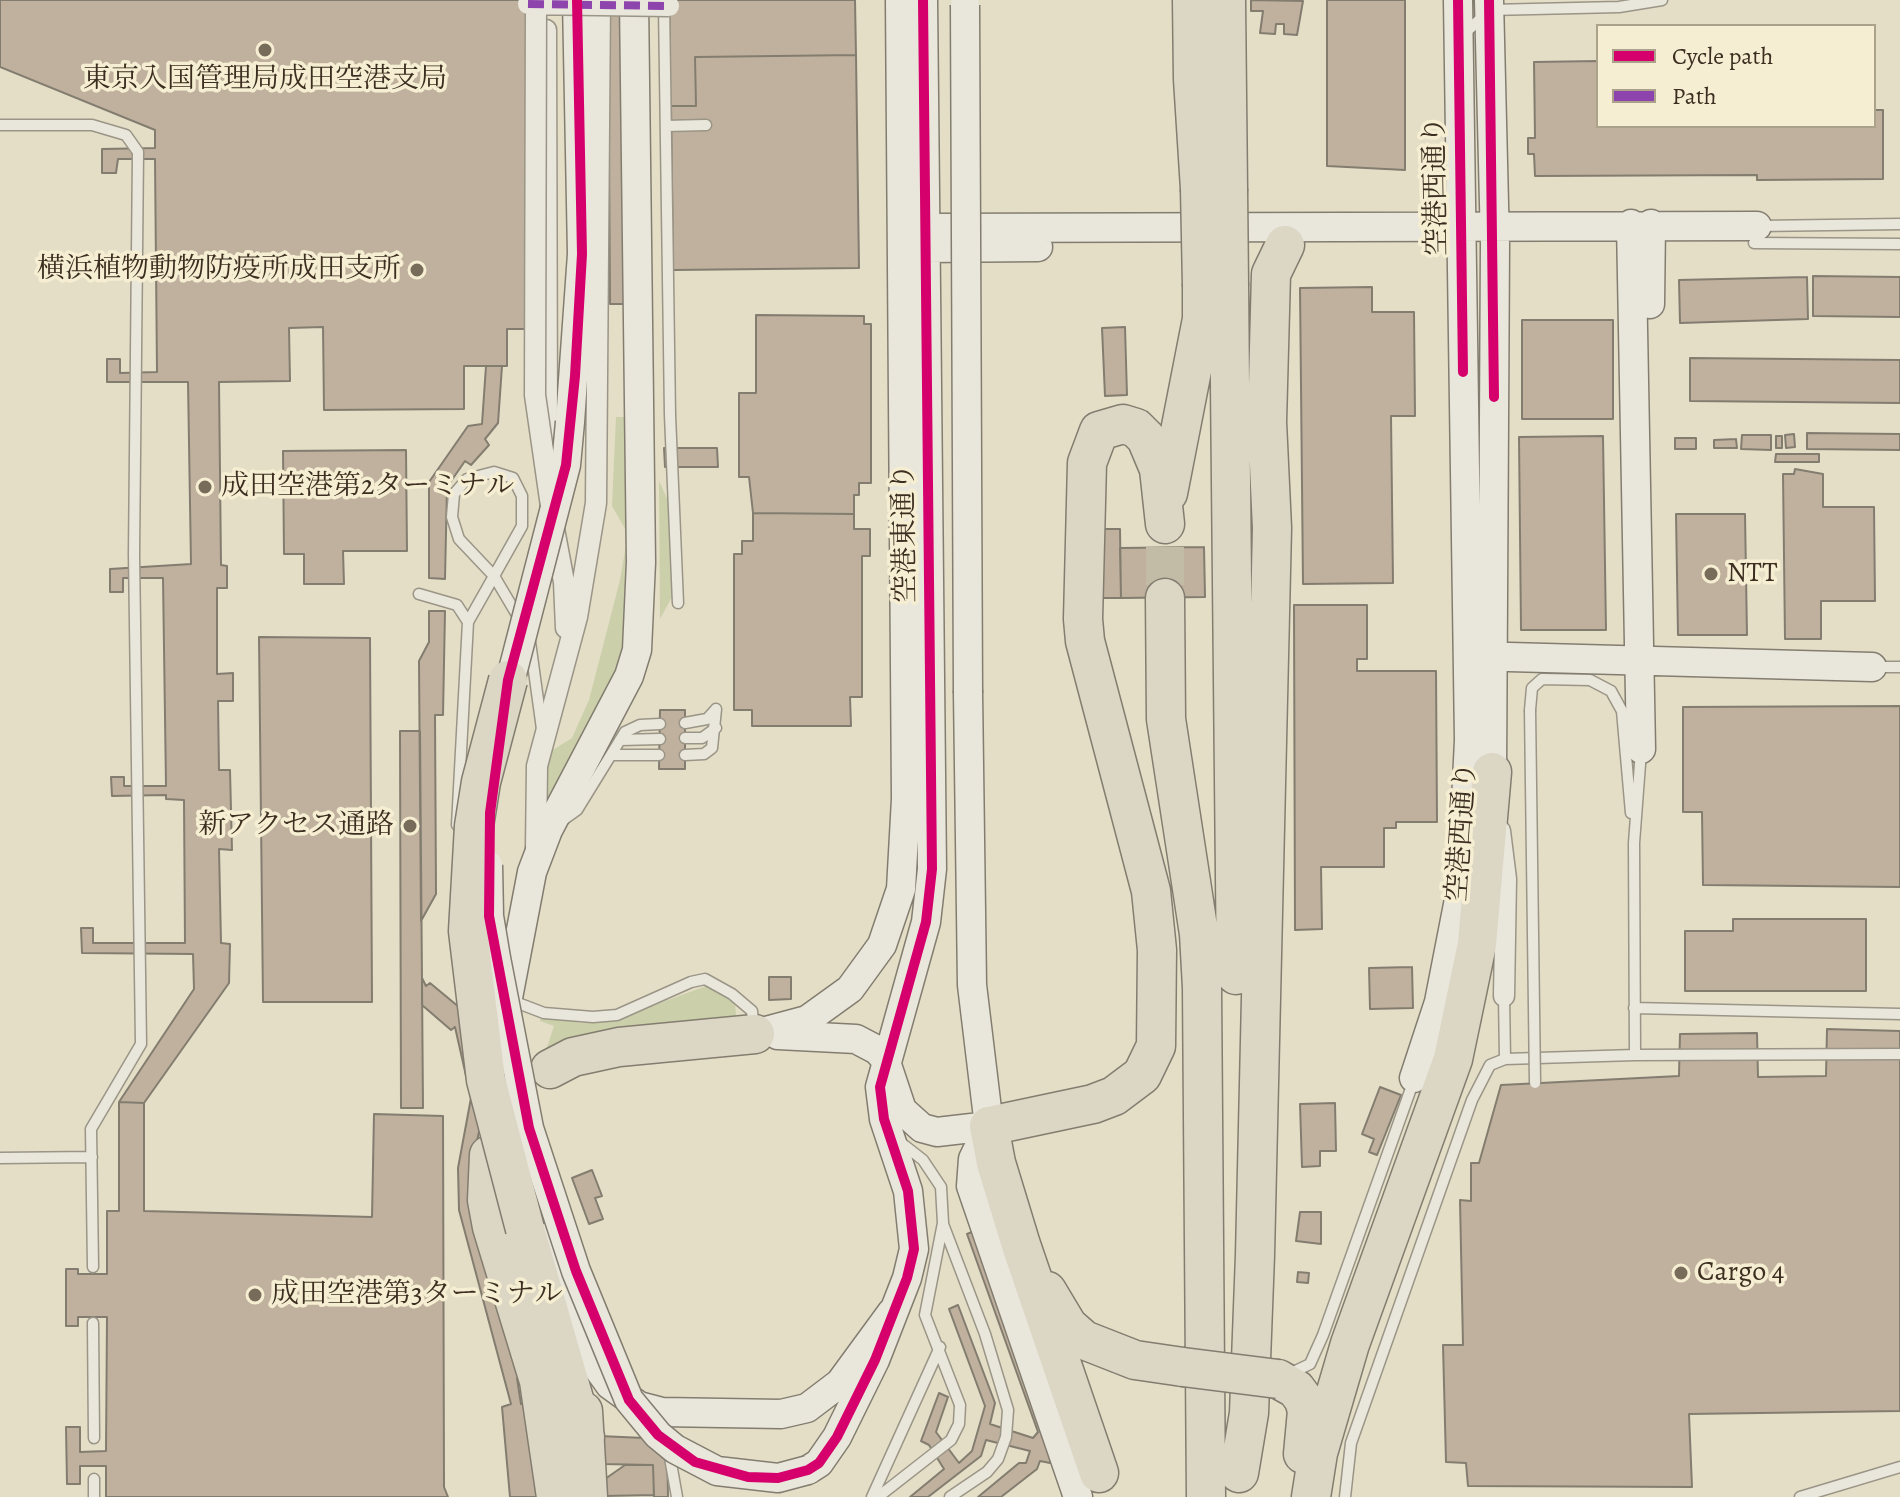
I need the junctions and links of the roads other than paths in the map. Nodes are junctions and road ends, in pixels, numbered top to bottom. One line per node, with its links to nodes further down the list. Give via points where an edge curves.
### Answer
1 (577, 0): 30 (street, bridge, via 582,254 566,465)
2 (600, 0): 36 (street, via 596,503 588,566)
3 (634, 0): 54 (street, via 638,637 629,676)
4 (900, 0): 26 (street, 空港東通り)
5 (923, 0): 26 (street, 空港東通り)
6 (1175, 0): 16 (highway)
7 (1192, 0): 16 (highway)
8 (1226, 0): 20 (highway)
9 (1458, 0): 15 (street, 空港西通り)
10 (1662, 0): 14 (lane, via 1619,7)
11 (537, 1): 13 (street, bridge); 30 (street, bridge, via 535,395); 36 (street, via 547,465)
12 (965, 2): 70 (street, bridge, via 972,985)
13 (666, 3): 19 (lane)
14 (1490, 5): 15 (lane); 25 (street, 空港西通り)
15 (1459, 43): 23 (street, 空港西通り)
16 (1193, 79): 20 (highway)
17 (0, 125): 73 (lane, via 92,125 126,135 138,152 134,554 141,1044 91,1129)
18 (706, 125): 19 (lane)
19 (666, 126): 34 (lane)
20 (1214, 189): 29 (highway, bridge)
21 (1900, 224): 24 (lane)
22 (1641, 233): 24 (street); 25 (street); 38 (street)
23 (1462, 234): 25 (street); 26 (street); 28 (street); 37 (street, 空港西通り)
24 (1756, 234): 27 (lane)
25 (1495, 235): 37 (street, 空港西通り)
26 (918, 238): 28 (street); 62 (street, 空港東通り, via 901,889 882,945 850,989 807,1020); 65 (street, 空港東通り, via 932,869 926,922)
27 (1900, 244)
28 (1285, 245): 88 (highway, via 1271,274 1267,422 1272,544 1255,1255 1249,1413)
29 (1216, 286): 70 (highway, via 1202,319 1165,536 1159,469 1136,428 1123,424 1099,431 1087,463 1085,641 1151,891 1157,950 1156,1046 1142,1075 1114,1096); 88 (highway)
30 (552, 514): 41 (street, bridge)
31 (494, 576): 31 (lane, via 459,539 452,517 454,494 467,479 494,472 513,478 522,496 522,526); 35 (lane); 45 (lane, via 529,636)
32 (419, 594): 35 (lane, via 457,605)
33 (1165, 598): 96 (highway, via 1166,719 1199,934 1202,988)
34 (678, 603)
35 (468, 622): 55 (lane)
36 (569, 640): 45 (street)
37 (1480, 656): 38 (street); 53 (street, 空港西通り); 68 (street, 空港西通り, via 1469,740 1462,884 1439,1002)
38 (1647, 660): 39 (street); 49 (street)
39 (1872, 667): 40 (lane)
40 (1900, 667)
41 (508, 680): 78 (street, bridge, via 490,813 489,916 529,1128 598,1328 629,1400 675,1449 717,1471 778,1478 808,1470 837,1437); 84 (highway, bridge, via 478,796 468,931 486,1080)
42 (685, 723): 44 (lane, via 707,719 716,709)
43 (660, 724): 48 (lane, via 634,726)
44 (716, 728): 46 (lane, via 702,738); 52 (lane, via 712,748)
45 (544, 737): 57 (street, via 537,766 538,839)
46 (685, 738)
47 (660, 739): 48 (lane)
48 (620, 740): 50 (lane)
49 (1641, 749): 56 (lane)
50 (611, 755): 51 (lane); 54 (lane, via 577,810)
51 (659, 755)
52 (685, 755)
53 (1492, 772): 59 (street, via 1506,879); 98 (highway, via 1477,944 1453,1059 1350,1344 1318,1453)
54 (548, 830): 57 (street)
55 (457, 834)
56 (1634, 843): 60 (lane); 69 (lane, bridge, via 1622,711 1611,691 1590,680 1542,679 1532,688 1530,710)
57 (532, 872): 77 (street, via 507,998 506,1093)
58 (457, 891): 62 (lane, via 461,961 486,987 521,1005 569,1018 617,1015 705,979 752,1011)
59 (1504, 996): 66 (lane)
60 (1634, 1008): 61 (lane); 64 (lane)
61 (1900, 1014)
62 (755, 1034): 65 (street, via 856,1039); 67 (highway, via 606,1049)
63 (1900, 1054): 64 (lane)
64 (1635, 1055): 66 (lane)
65 (885, 1059): 70 (street, via 902,1110 922,1128 937,1132); 71 (street, 空港東通り, via 880,1087)
66 (1505, 1059): 99 (lane, via 1490,1065 1472,1100 1351,1443)
67 (550, 1069)
68 (1414, 1078): 82 (lane, via 1310,1364)
69 (1535, 1083)
70 (989, 1126): 81 (highway, via 1054,1308 1084,1340); 89 (highway)
71 (888, 1133): 75 (lane, via 936,1175); 78 (street, 空港東通り, via 908,1191 914,1249)
72 (489, 1155): 90 (highway, via 490,1214 539,1381)
73 (92, 1157): 74 (lane); 76 (lane)
74 (0, 1158)
75 (943, 1223): 80 (lane, via 925,1315); 95 (lane, via 1008,1410 998,1459)
76 (93, 1267)
77 (564, 1286): 83 (street, via 592,1360 610,1385 639,1406); 84 (highway)
78 (892, 1312): 83 (street, via 840,1383 807,1408 781,1414)
79 (93, 1323): 85 (lane)
80 (940, 1347): 93 (lane); 94 (lane, via 960,1405 959,1424 951,1440)
81 (1135, 1360): 82 (highway, bridge); 89 (highway, via 1102,1366 1087,1384)
82 (1278, 1379): 97 (highway, via 1296,1389 1307,1411)
83 (662, 1412): 92 (lane)
84 (585, 1437): 90 (highway)
85 (94, 1438)
86 (1900, 1467): 100 (lane)
87 (94, 1479): 91 (lane)
88 (1239, 1485)
89 (1094, 1489)
90 (564, 1496)
91 (94, 1497)
92 (677, 1497)
93 (872, 1497)
94 (878, 1497)
95 (950, 1497)
96 (1206, 1497)
97 (1298, 1497)
98 (1311, 1497)
99 (1345, 1497)
100 (1800, 1497)

